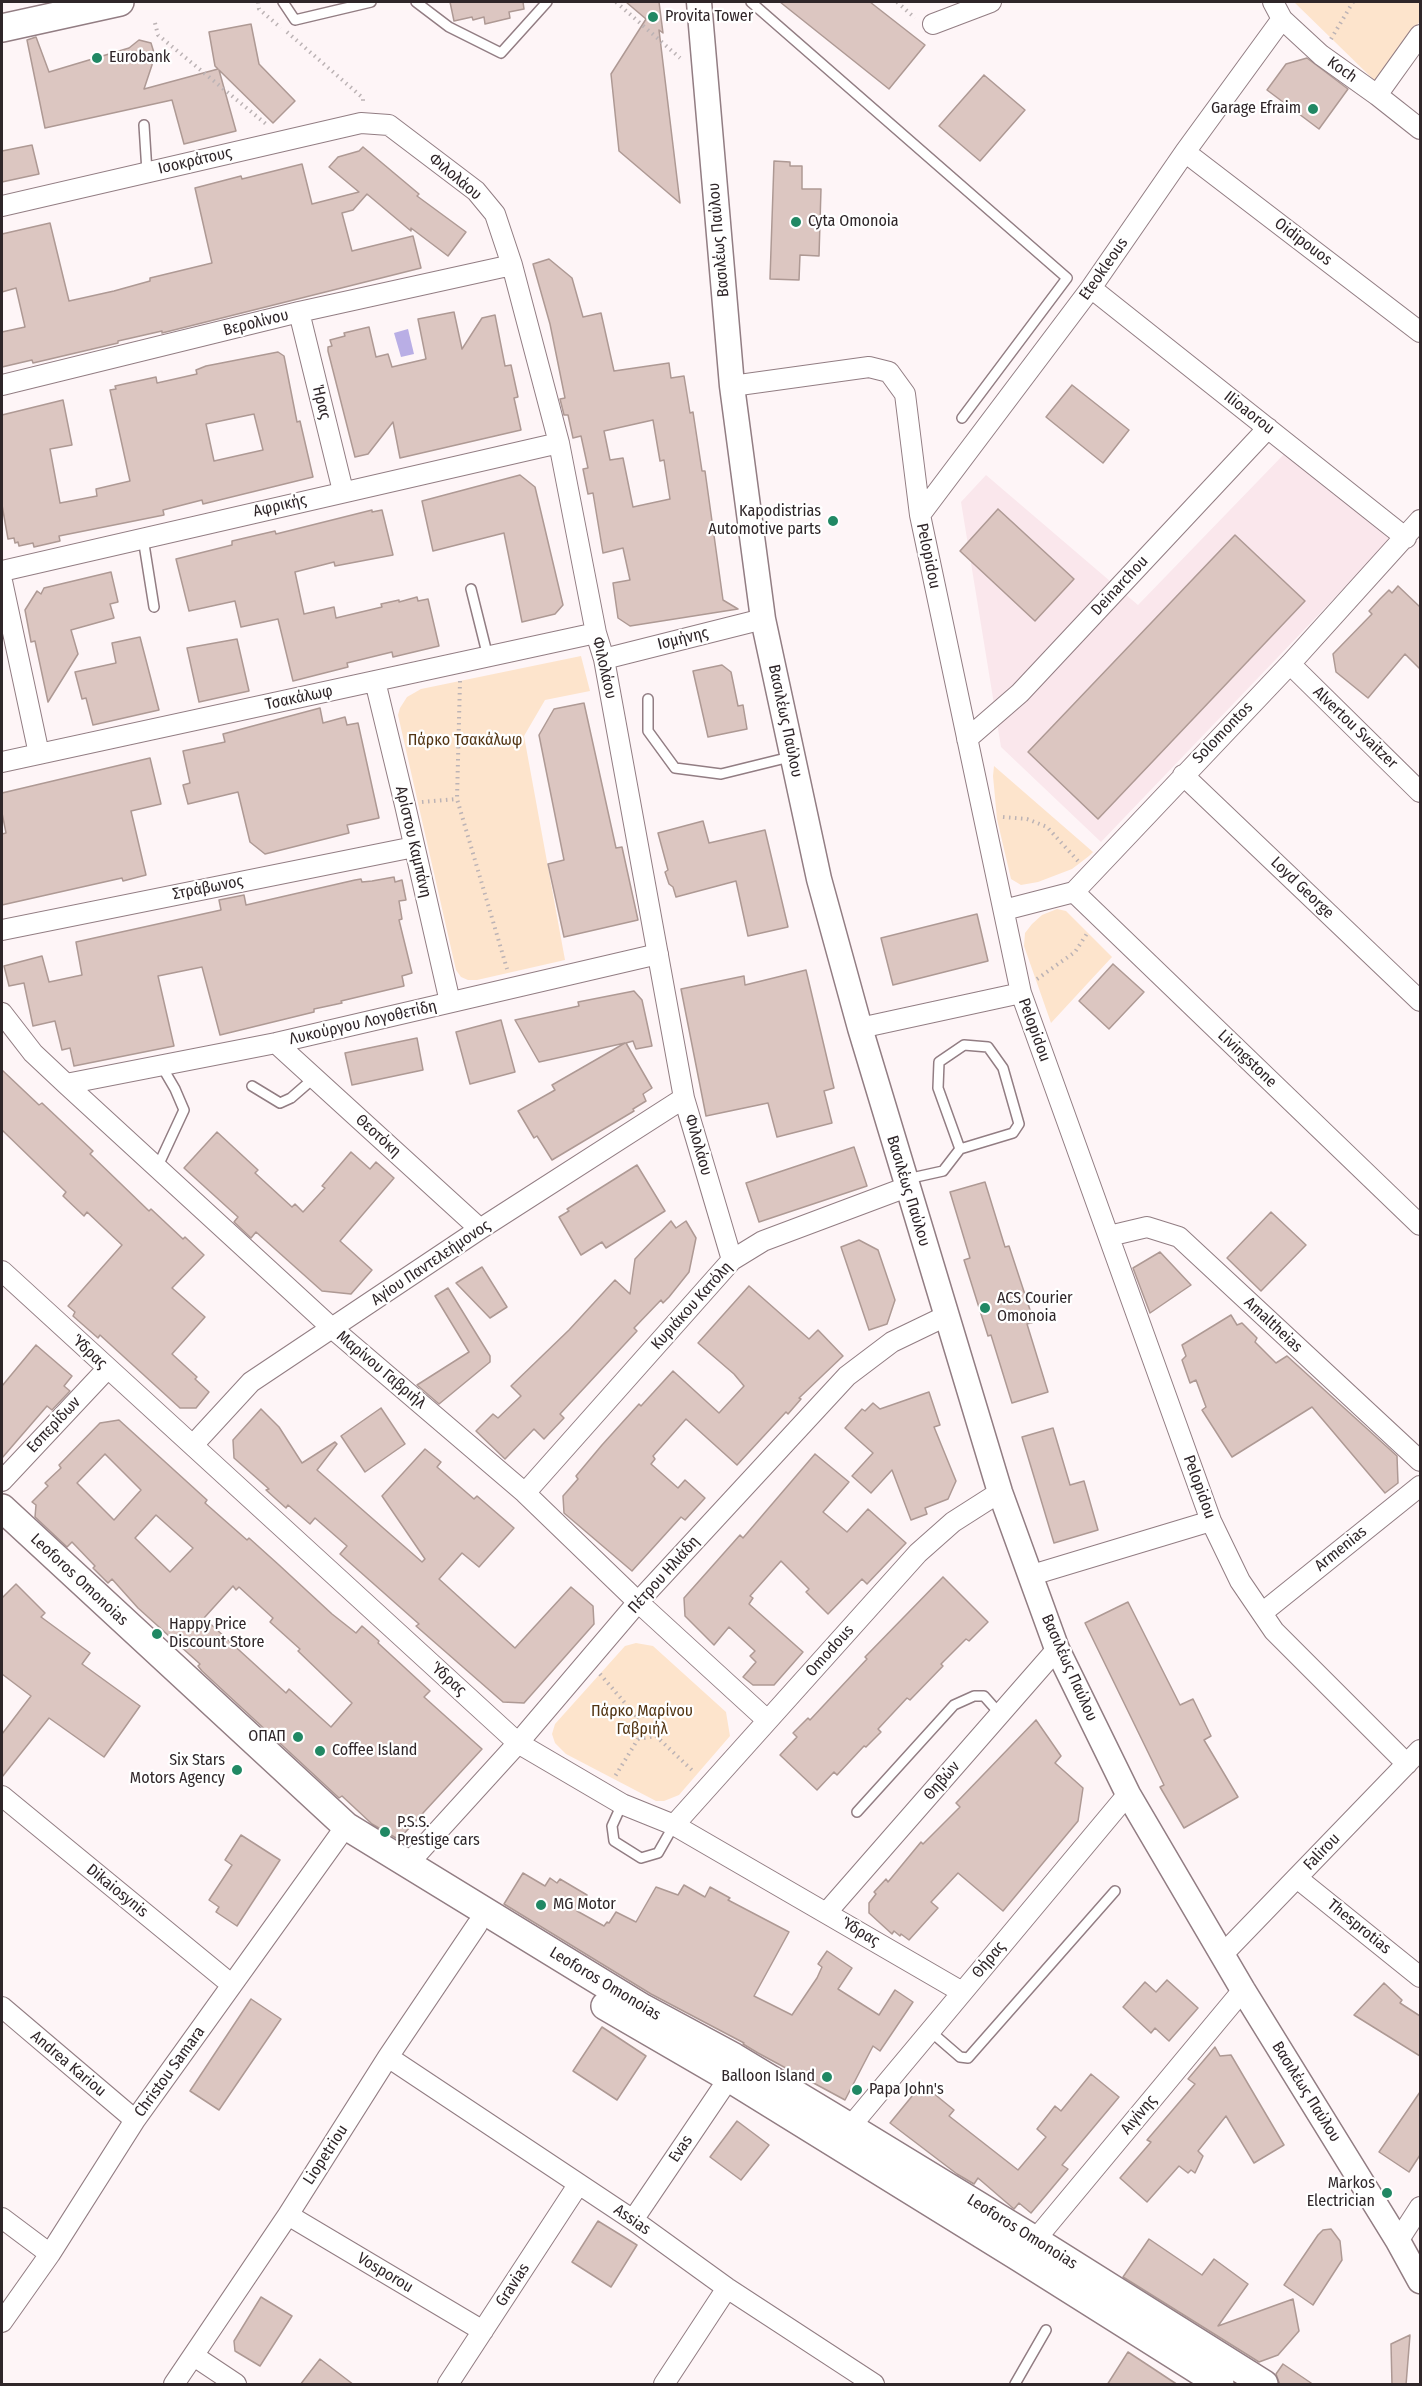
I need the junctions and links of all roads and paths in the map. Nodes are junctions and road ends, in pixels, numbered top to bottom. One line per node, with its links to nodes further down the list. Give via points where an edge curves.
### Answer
1 (120, 2): 12 (main road)
2 (258, 2): 21 (path, via 259,9 363,98)
3 (282, 2): 4 (lane, via 295,20)
4 (371, 2)
5 (416, 2): 6 (lane, via 449,27 501,53)
6 (547, 2)
7 (616, 2): 19 (path)
8 (699, 2): 34 (street, Βασιλέως Παύλου)
9 (751, 2): 35 (lane, via 1067,278)
10 (991, 2): 15 (street)
11 (1353, 2): 18 (path)
12 (85, 5): 16 (main road)
13 (1278, 10): 18 (street, Koch); 26 (street, Eteokleous)
14 (155, 22): 25 (path, via 158,35)
15 (933, 24)
16 (2, 28)
17 (1420, 35): 20 (street)
18 (1321, 55): 20 (street, Koch)
19 (680, 58)
20 (1377, 94): 24 (street, Koch)
21 (361, 123): 23 (street, Ισοκράτους); 25 (street, Ισοκράτους)
22 (144, 125): 27 (lane)
23 (389, 125): 29 (street, Φιλολάου, via 476,191 495,214)
24 (1420, 129)
25 (285, 140): 27 (street, Ισοκράτους)
26 (1185, 152): 30 (street, Eteokleous); 32 (street, Oidipouos)
27 (147, 172): 28 (street, Ισοκράτους)
28 (2, 206)
29 (512, 265): 31 (street, Βερολίνου); 37 (street, Φιλολάου)
30 (1091, 288): 36 (street, Ilioaorou); 39 (street, Eteokleous)
31 (299, 312): 33 (street, Βερολίνου); 38 (street, Ήρας)
32 (1420, 332)
33 (2, 385)
34 (732, 386): 39 (street, Pelopidou, via 869,367 890,372 905,394); 47 (street, Βασιλέως Παύλου)
35 (962, 418)
36 (1268, 428): 42 (street, Ilioaorou); 55 (street, Deinarchou, via 1020,693)
37 (559, 443): 38 (street, Αφρικής); 48 (street, Φιλολάου)
38 (343, 491): 41 (street, Αφρικής)
39 (920, 515): 55 (street, Pelopidou)
40 (1420, 520): 42 (street, Solomontos)
41 (142, 538): 43 (street, Αφρικής); 46 (lane)
42 (1406, 538): 52 (street, Solomontos)
43 (2, 571)
44 (2, 581): 56 (street)
45 (471, 589): 49 (lane)
46 (154, 607)
47 (763, 620): 50 (street, Ισμήνης); 57 (street, Βασιλέως Παύλου)
48 (596, 633): 49 (street, Τσακάλωφ); 50 (street, Φιλολάου)
49 (488, 657): 51 (street, Τσακάλωφ)
50 (603, 659): 70 (street, Φιλολάου)
51 (465, 662): 53 (street, Τσακάλωφ); 61 (path, via 460,681)
52 (1290, 664): 59 (street, Solomontos); 60 (street, Alvertou Svaitzer)
53 (375, 681): 56 (street, Τσακάλωφ); 62 (street, Αρίστου Καμπάνη)
54 (648, 699): 57 (lane, via 648,731 675,768 721,774)
55 (967, 739): 63 (street, Pelopidou)
56 (39, 754): 58 (street, Τσακάλωφ)
57 (793, 756): 76 (street, Βασιλέως Παύλου, via 819,879)
58 (2, 762)
59 (1183, 775): 65 (street, Solomontos); 73 (street, Loyd George)
60 (1420, 792)
61 (457, 799): 62 (path); 71 (path)
62 (405, 805): 64 (street, Αρίστου Καμπάνη)
63 (984, 819): 65 (path, via 1027,819 1047,827); 67 (street, Pelopidou)
64 (414, 846): 69 (street, Στράβωνος); 74 (street, Αρίστου Καμπάνη)
65 (1091, 874): 66 (street, Solomontos)
66 (1074, 892): 67 (street); 68 (street, Livingstone)
67 (1004, 910): 72 (street, Pelopidou)
68 (1098, 914): 72 (path, via 1075,952); 86 (street, Livingstone)
69 (2, 930)
70 (658, 954): 71 (street, Λυκούργου Λογοθετίδη); 82 (street, Φιλολάου)
71 (512, 987): 74 (street, Λυκούργου Λογοθετίδη)
72 (1021, 993): 76 (street); 88 (street, Pelopidou)
73 (1420, 1001)
74 (450, 1002): 77 (street, Λυκούργου Λογοθετίδη)
75 (2, 1013): 80 (street, Μαρίνου Γαβριήλ, via 33,1053)
76 (860, 1028): 85 (street, Βασιλέως Παύλου)
77 (276, 1043): 78 (street, Λυκούργου Λογοθετίδη); 79 (street, Θεοτόκη)
78 (160, 1065): 80 (street, Λυκούργου Λογοθετίδη); 84 (lane, via 183,1110)
79 (314, 1078): 81 (lane, via 280,1103); 87 (street, Θεοτόκη)
80 (66, 1084): 84 (street, Μαρίνου Γαβριήλ)
81 (252, 1086)
82 (684, 1098): 87 (street, Αγίου Παντελεήμονος); 89 (street, Φιλολάου)
83 (960, 1149): 83 (lane, via 938,1088 939,1062 964,1045 988,1047 1003,1068 1019,1124 1013,1133); 85 (lane, via 943,1171)
84 (157, 1168): 92 (street, Μαρίνου Γαβριήλ)
85 (906, 1183): 89 (street, Κυριάκου Κατόλη, via 763,1241); 91 (street, Βασιλέως Παύλου)
86 (1420, 1225)
87 (480, 1229): 92 (street, Αγίου Παντελεήμονος)
88 (1109, 1236): 95 (street, Amaltheias, via 1147,1227 1179,1237); 101 (street, Pelopidou)
89 (732, 1260): 99 (street, Κυριάκου Κατόλη)
90 (2, 1271): 93 (street, Ύδρας)
91 (946, 1316): 98 (street, Βασιλέως Παύλου); 104 (street, Πέτρου Ηλιάδη, via 892,1342 847,1376)
92 (333, 1329): 94 (street, Αγίου Παντελεήμονος, via 251,1382); 99 (street, Μαρίνου Γαβριήλ)
93 (107, 1369): 94 (street, Ύδρας); 96 (street, Εσπερίδων)
94 (193, 1445): 113 (street, Ύδρας)
95 (1420, 1461)
96 (2, 1480)
97 (1420, 1486): 105 (street, Armenias)
98 (1000, 1492): 103 (street, Βασιλέως Παύλου); 110 (street, Omodous, via 953,1522 918,1553)
99 (525, 1493): 104 (street, Μαρίνου Γαβριήλ)
100 (2, 1508): 122 (main road, Leoforos Omonoias)
101 (1211, 1521): 103 (street); 105 (street, Pelopidou, via 1240,1581)
102 (2, 1534): 122 (main road, Leoforos Omonoias)
103 (1032, 1575): 106 (street, Βασιλέως Παύλου)
104 (638, 1602): 107 (street, Πέτρου Ηλιάδη); 110 (street, Μαρίνου Γαβριήλ)
105 (1262, 1612): 114 (street, Pelopidou, via 1274,1630)
106 (1057, 1649): 108 (street, Θηβών); 117 (street, Βασιλέως Παύλου)
107 (587, 1662): 109 (path); 113 (street, Πέτρου Ηλιάδη)
108 (1000, 1714): 120 (lane, via 984,1696 954,1705); 126 (street, Θηβών)
109 (637, 1716): 111 (path, via 658,1712); 112 (path)
110 (768, 1720): 115 (street, Omodous)
111 (656, 1736): 112 (path); 115 (path)
112 (638, 1739): 116 (path)
113 (518, 1743): 116 (street, Ύδρας); 123 (street, Πέτρου Ηλιάδη)
114 (1414, 1757): 124 (street, Falirou)
115 (709, 1786): 121 (street, Omodous)
116 (603, 1793): 119 (street, Ύδρας)
117 (1128, 1794): 128 (street, Βασιλέως Παύλου); 132 (street, Θήρας)
118 (2, 1796): 130 (street, Dikaiosynis)
119 (622, 1804): 121 (street, Ύδρας); 121 (lane, via 612,1826 614,1841 641,1858 658,1852)
120 (857, 1812)
121 (674, 1825): 126 (street, Ύδρας)
122 (340, 1833): 123 (main road, Leoforos Omonoias); 127 (main road, Leoforos Omonoias); 130 (street, Christou Samara)
123 (407, 1865): 138 (main road, Leoforos Omonoias)
124 (1297, 1878): 128 (street, Falirou); 129 (street, Thesprotias)
125 (1115, 1891): 134 (lane, via 968,2058 960,2057)
126 (827, 1912): 132 (street, Ύδρας)
127 (477, 1925): 135 (street, Liopetriou); 136 (main road, Leoforos Omonoias, via 634,2024)
128 (1223, 1954): 131 (street, Βασιλέως Παύλου)
129 (1420, 1977)
130 (232, 1985): 137 (street, Christou Samara)
131 (1243, 1990): 144 (street, Αιγίνης); 145 (street, Βασιλέως Παύλου)
132 (962, 1992): 134 (street, Θήρας)
133 (2, 2007): 137 (street, Andrea Kariou)
134 (930, 2031): 138 (street, Θήρας)
135 (388, 2057): 139 (street, Assias); 141 (street, Liopetriou)
136 (729, 2078): 143 (street, Evas); 159 (main road, Leoforos Omonoias)
137 (135, 2120): 146 (street, Christou Samara)
138 (850, 2127): 144 (main road, Leoforos Omonoias)
139 (578, 2185): 143 (street, Assias); 151 (street, Gravias)
140 (1420, 2207): 145 (street)
141 (288, 2215): 151 (street, Vosporou); 152 (street, Liopetriou)
142 (2, 2218): 146 (street)
143 (633, 2220): 148 (street, Assias)
144 (1035, 2240): 160 (main road, Leoforos Omonoias)
145 (1398, 2241): 147 (street, Βασιλέως Παύλου)
146 (50, 2254): 149 (street, Christou Samara)
147 (1420, 2281)
148 (727, 2288): 153 (street, Assias); 157 (street)
149 (2, 2322)
150 (1046, 2330): 158 (lane)
151 (483, 2331): 156 (street, Gravias)
152 (194, 2355): 154 (street, Liopetriou); 155 (street)
153 (867, 2383)
154 (174, 2385)
155 (236, 2385)
156 (448, 2385)
157 (664, 2385)
158 (1015, 2385)
159 (1220, 2385)
160 (1264, 2385)

